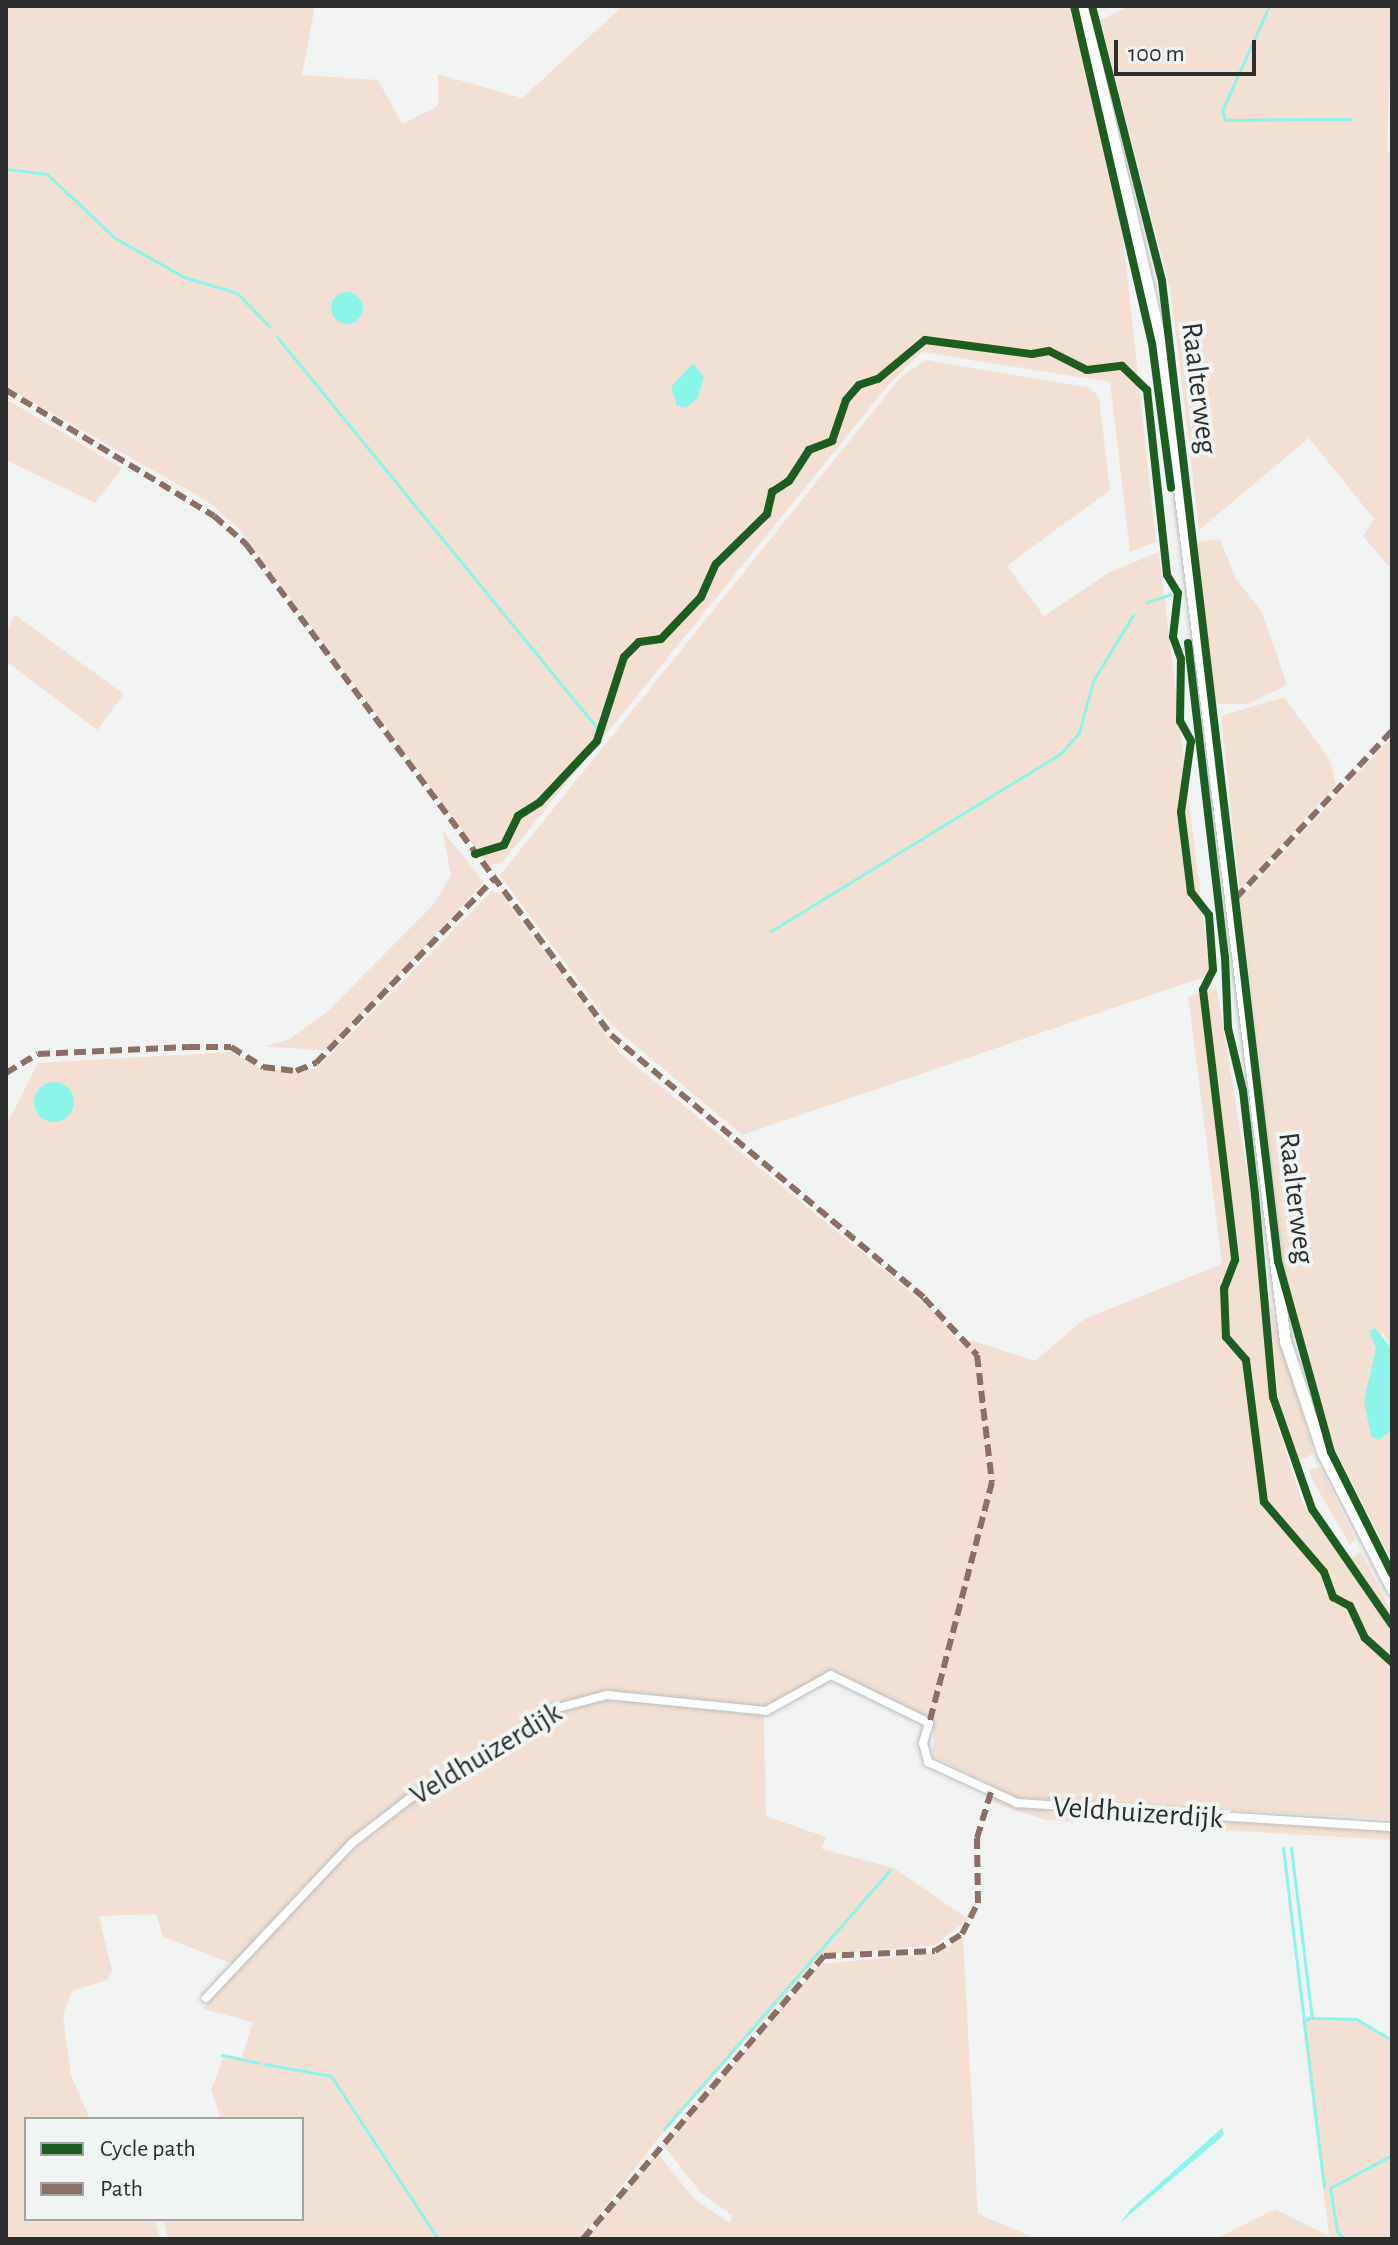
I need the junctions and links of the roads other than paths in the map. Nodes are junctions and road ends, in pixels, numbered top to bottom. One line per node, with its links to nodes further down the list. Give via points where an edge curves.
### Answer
1 (1083, 6): 2 (main road, Raalterweg, via 1161,343 1285,1341 1323,1454)
2 (1392, 1589)
3 (1392, 1827): 4 (street, Veldhuizerdijk, via 1017,1803 928,1762 923,1743 929,1723 831,1675 766,1711 607,1695 554,1709 502,1748 409,1799 352,1843)
4 (206, 1998)

